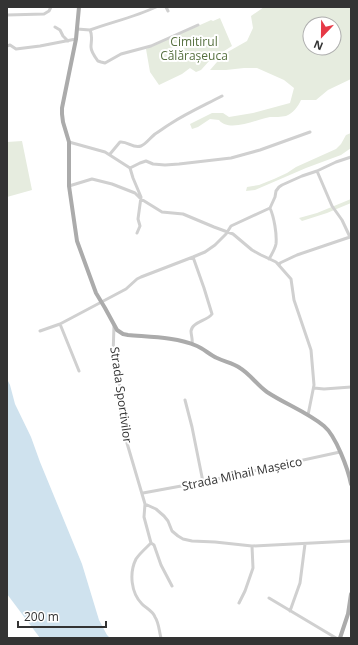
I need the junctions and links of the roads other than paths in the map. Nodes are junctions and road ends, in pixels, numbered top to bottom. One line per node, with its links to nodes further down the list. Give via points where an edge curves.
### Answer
1 (51, 7): 4 (street, via 44,14)
2 (79, 7): 7 (main road)
3 (156, 7): 8 (street)
4 (7, 15)
5 (198, 25): 8 (street, via 154,45 121,54 104,63 98,61 92,51)
6 (55, 27): 10 (street)
7 (77, 29): 8 (street); 9 (main road)
8 (90, 30)
9 (76, 40): 10 (street); 14 (main road, via 62,108)
10 (68, 41): 11 (street, via 16,49)
11 (7, 46)
12 (222, 96): 15 (street, via 179,118 139,147 121,142)
13 (310, 132): 17 (street, via 231,158 165,165 146,161)
14 (69, 142): 15 (street); 19 (main road)
15 (110, 154): 17 (street)
16 (351, 157): 18 (street)
17 (130, 168): 20 (street)
18 (317, 171): 21 (street, via 279,187); 26 (street, via 332,206 350,237 297,255)
19 (69, 186): 20 (street, via 94,179 135,193); 27 (main road, via 77,241)
20 (141, 199): 22 (street, via 162,212 183,214); 23 (street, via 138,219 140,226)
21 (270, 208): 22 (street, via 234,224); 25 (street, via 276,243)
22 (227, 231): 24 (street, via 215,245); 25 (street)
23 (137, 233)
24 (193, 257): 27 (street, via 137,279 127,289); 31 (street, via 212,314 191,329)
25 (269, 259): 26 (street)
26 (279, 265): 34 (street, via 291,279 294,300 311,350)
27 (101, 302): 28 (street); 29 (main road)
28 (60, 324): 30 (street); 32 (street)
29 (114, 325): 31 (main road, via 117,330 128,336 164,338); 42 (street, Strada Sportivilor, via 113,356 120,390 122,422)
30 (40, 331)
31 (192, 344): 36 (main road, via 242,369 265,391)
32 (79, 372)
33 (351, 387): 34 (street)
34 (314, 388): 36 (street)
35 (185, 400): 40 (street)
36 (308, 415): 37 (main road, via 327,429)
37 (340, 452): 39 (main road); 40 (street, Strada Mihail Mașeico)
38 (351, 464): 39 (street)
39 (347, 466): 41 (main road)
40 (203, 482): 42 (street, Strada Mihail Mașeico)
41 (351, 484)
42 (143, 493): 43 (street, Strada Sportivilor)
43 (145, 504): 45 (street, Strada Sportivilor, via 144,517); 47 (street, via 160,512 174,533 183,539 192,542)
44 (351, 540): 46 (street)
45 (151, 543): 48 (street, Strada Sportivilor); 53 (street, via 134,563 132,581 136,596 155,616)
46 (305, 544): 47 (street); 52 (street, via 300,582)
47 (252, 546): 51 (street, via 253,568)
48 (172, 586)
49 (351, 594): 55 (main road)
50 (269, 598): 52 (street)
51 (240, 603)
52 (290, 611): 54 (street)
53 (161, 638)
54 (336, 638)
55 (340, 638)

